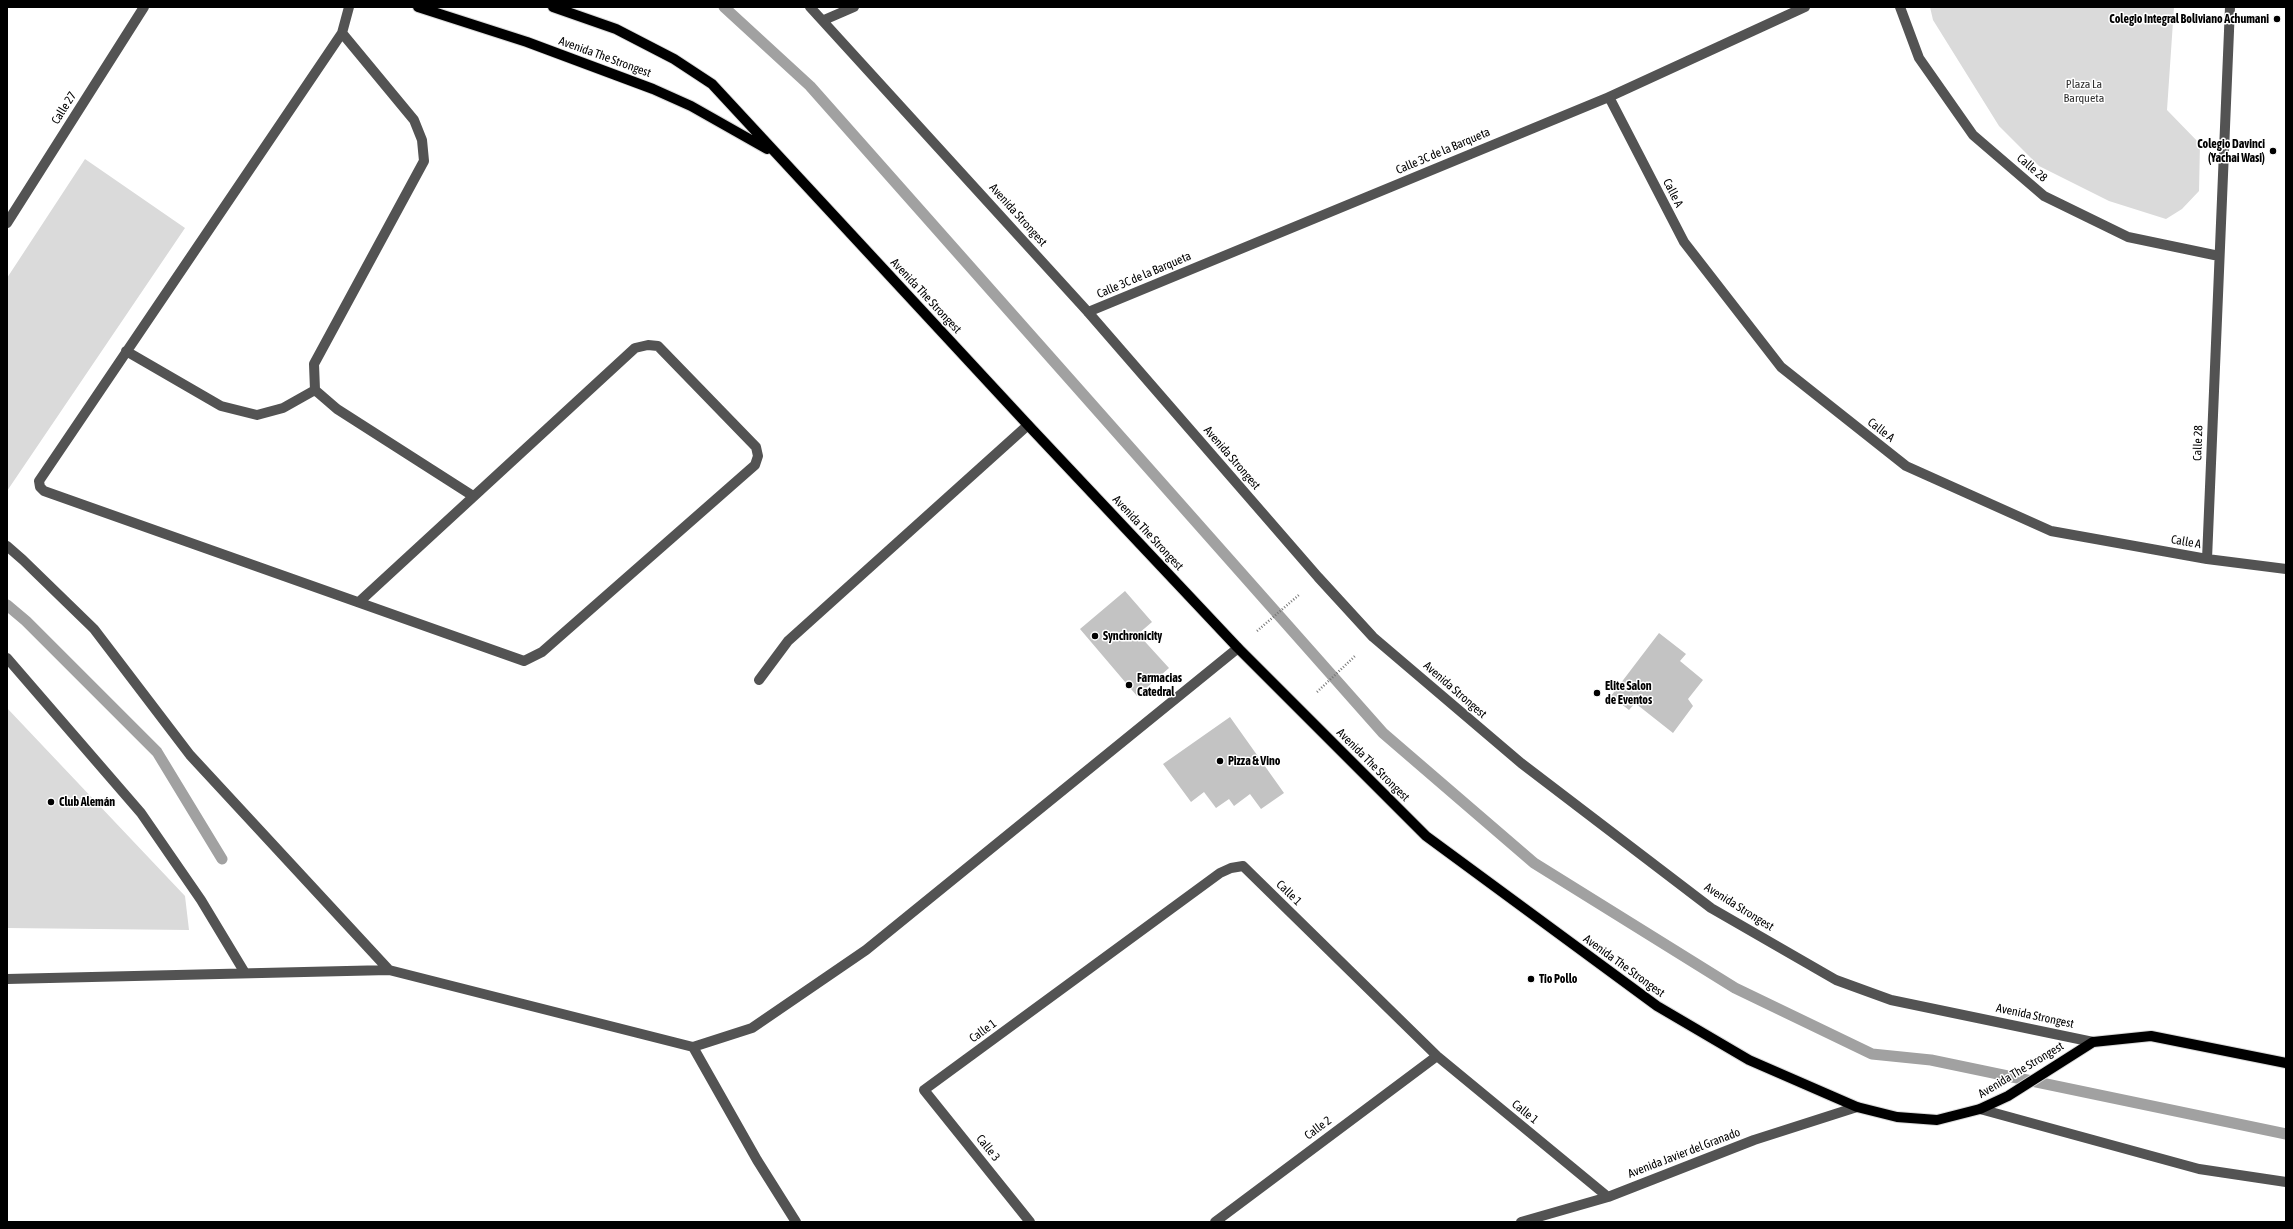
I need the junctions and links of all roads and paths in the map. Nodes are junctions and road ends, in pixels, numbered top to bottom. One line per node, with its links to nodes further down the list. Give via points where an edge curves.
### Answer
1 (144, 7): 14 (street, Calle 27)
2 (349, 7): 11 (street)
3 (418, 7): 13 (main road, Avenida The Strongest, via 527,42 653,89 691,106)
4 (553, 7): 13 (main road, Avenida The Strongest, via 616,29 674,59 712,84)
5 (810, 7): 10 (street, Avenida Strongest)
6 (854, 7): 10 (street)
7 (1805, 7): 12 (street, Calle 3C de la Barqueta)
8 (1900, 7): 15 (street, Calle 28, via 1919,58 1973,135 2044,196 2128,237)
9 (2230, 7): 15 (street, Calle 28)
10 (824, 20): 16 (street, Avenida Strongest)
11 (342, 33): 17 (street); 18 (street, via 414,120 422,140 424,161 314,364)
12 (1609, 97): 16 (street, Calle 3C de la Barqueta); 22 (street, Calle A, via 1684,242 1781,367 1906,466 2051,531)
13 (774, 153): 19 (main road, Avenida The Strongest)
14 (7, 223)
15 (2219, 256): 22 (street, Calle 28)
16 (1088, 312): 35 (street, Avenida Strongest, via 1313,571 1374,637 1521,763 1711,908 1836,980 1891,1000)
17 (126, 351): 18 (street, via 221,406 257,415 283,408); 25 (street, via 39,481 40,487 44,491)
18 (315, 390): 20 (street, via 337,410)
19 (1028, 425): 27 (main road, Avenida The Strongest); 30 (street, via 788,641)
20 (473, 496): 25 (street); 25 (street, via 634,348 648,345 658,346 756,447 758,456 755,465 548,647 524,661)
21 (7, 546): 32 (street, via 94,629 190,755)
22 (2207, 559): 23 (street, Calle A)
23 (2286, 569)
24 (1303, 591): 26 (path)
25 (359, 602)
26 (1252, 635)
27 (1238, 648): 36 (street, via 866,950 752,1028); 40 (main road, Avenida The Strongest, via 1426,836 1548,927 1657,1006 1749,1060)
28 (1358, 653): 31 (path)
29 (7, 658): 33 (street, via 141,813 201,900)
30 (759, 680)
31 (1330, 680)
32 (389, 970): 33 (street); 36 (street)
33 (245, 973): 34 (street)
34 (7, 979)
35 (2093, 1042): 38 (main road, Avenida Strongest, via 2151,1036); 41 (main road, Avenida The Strongest, via 2008,1096)
36 (693, 1047): 44 (street, via 757,1160)
37 (1437, 1056): 39 (street, Calle 1, via 1243,866 1220,873); 43 (street, Calle 1); 46 (street, Calle 2)
38 (2286, 1063)
39 (924, 1090): 45 (street, Calle 3)
40 (1857, 1107): 41 (main road, Avenida The Strongest, via 1897,1117 1937,1120); 43 (street, Avenida Javier del Granado, via 1754,1140)
41 (1980, 1109): 42 (street, via 2199,1169)
42 (2286, 1182)
43 (1608, 1197): 47 (street, Avenida Javier del Granado)
44 (796, 1222)
45 (1030, 1222)
46 (1215, 1222)
47 (1521, 1222)

